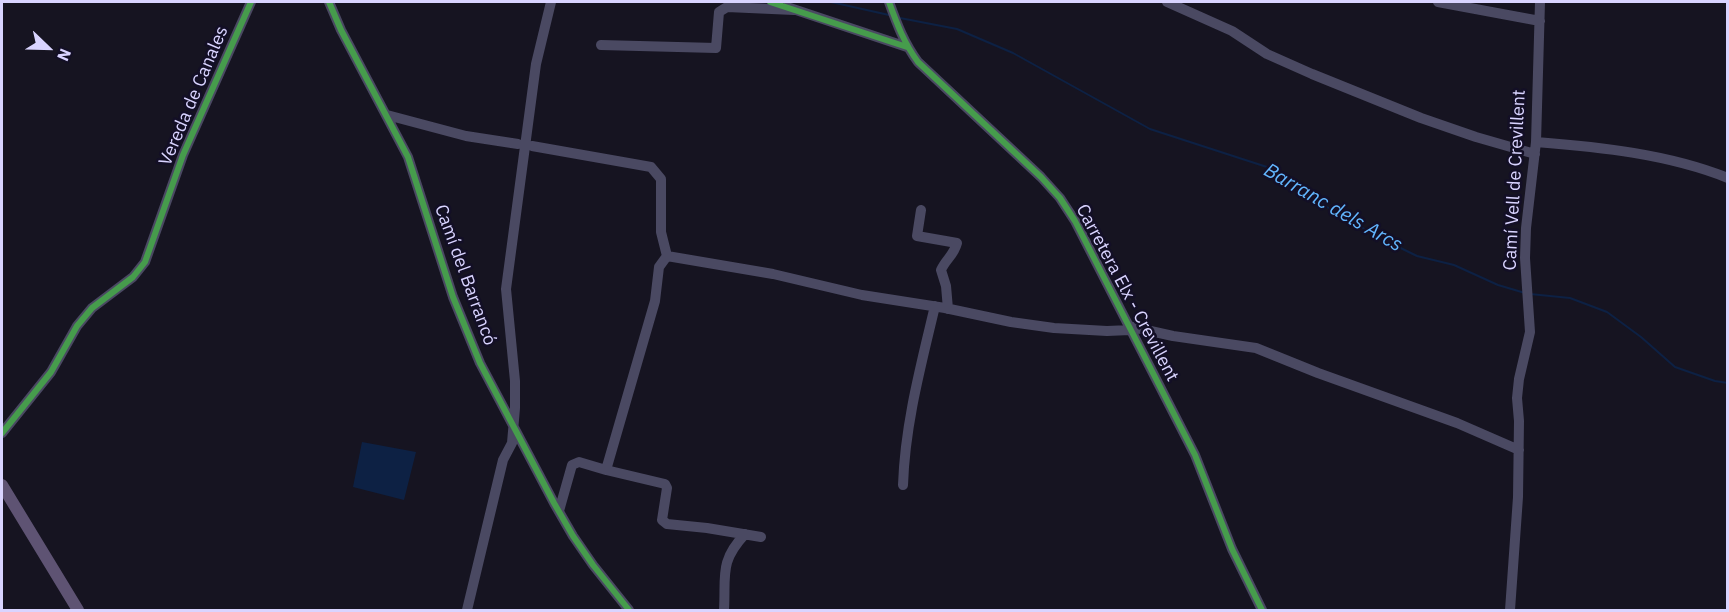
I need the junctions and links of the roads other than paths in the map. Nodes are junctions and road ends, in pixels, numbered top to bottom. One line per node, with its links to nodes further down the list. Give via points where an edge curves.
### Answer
1 (251, 2): 25 (street, Vereda de Canales, via 183,155 145,262 133,278 93,308 77,326 51,372)
2 (328, 2): 13 (street, Camí del Barrancó)
3 (551, 2): 24 (street, via 536,64 506,289 515,381)
4 (770, 2): 9 (street)
5 (889, 2): 12 (street, Carretera Elx - Crevillent)
6 (1167, 2): 17 (street, via 1312,74 1421,118)
7 (1438, 2): 10 (street)
8 (1540, 2): 10 (street, Camí Vell de Crevillent)
9 (794, 9): 11 (street, via 728,7 718,12 716,48); 12 (street)
10 (1540, 21): 14 (street, Camí Vell de Crevillent)
11 (601, 45)
12 (907, 46): 23 (street, Carretera Elx - Crevillent, via 918,62 1060,198)
13 (387, 115): 15 (street, via 466,136); 24 (street, Camí del Barrancó, via 408,157 464,327)
14 (1536, 142): 17 (street, Camí Vell de Crevillent); 18 (street, via 1588,146 1671,161)
15 (519, 144)
16 (532, 146): 20 (street, via 651,166 661,179 661,232)
17 (1535, 154): 26 (street, Camí Vell de Crevillent, via 1526,228 1530,332 1517,398)
18 (1728, 178)
19 (921, 210): 22 (street, via 917,236 957,243 954,255 941,270)
20 (667, 256): 21 (street); 27 (street, via 659,267 655,301)
21 (935, 306): 22 (street); 28 (street, via 913,402)
22 (948, 309): 23 (street, via 1054,328)
23 (1129, 328): 26 (street, via 1256,348); 37 (street, Carretera Elx - Crevillent, via 1195,455 1232,549)
24 (514, 424): 30 (street, Camí del Barrancó); 34 (street)
25 (2, 433)
26 (1519, 450): 38 (street, Camí Vell de Crevillent)
27 (606, 470): 30 (street, via 579,462 572,465); 31 (street, via 665,484 662,520 668,524)
28 (903, 484)
29 (2, 485): 33 (main road)
30 (559, 511): 35 (street, Camí del Barrancó, via 592,565)
31 (745, 534): 32 (street); 36 (street, via 732,548 724,567)
32 (761, 537)
33 (78, 610)
34 (467, 610)
35 (629, 610)
36 (724, 610)
37 (1262, 610)
38 (1510, 610)

